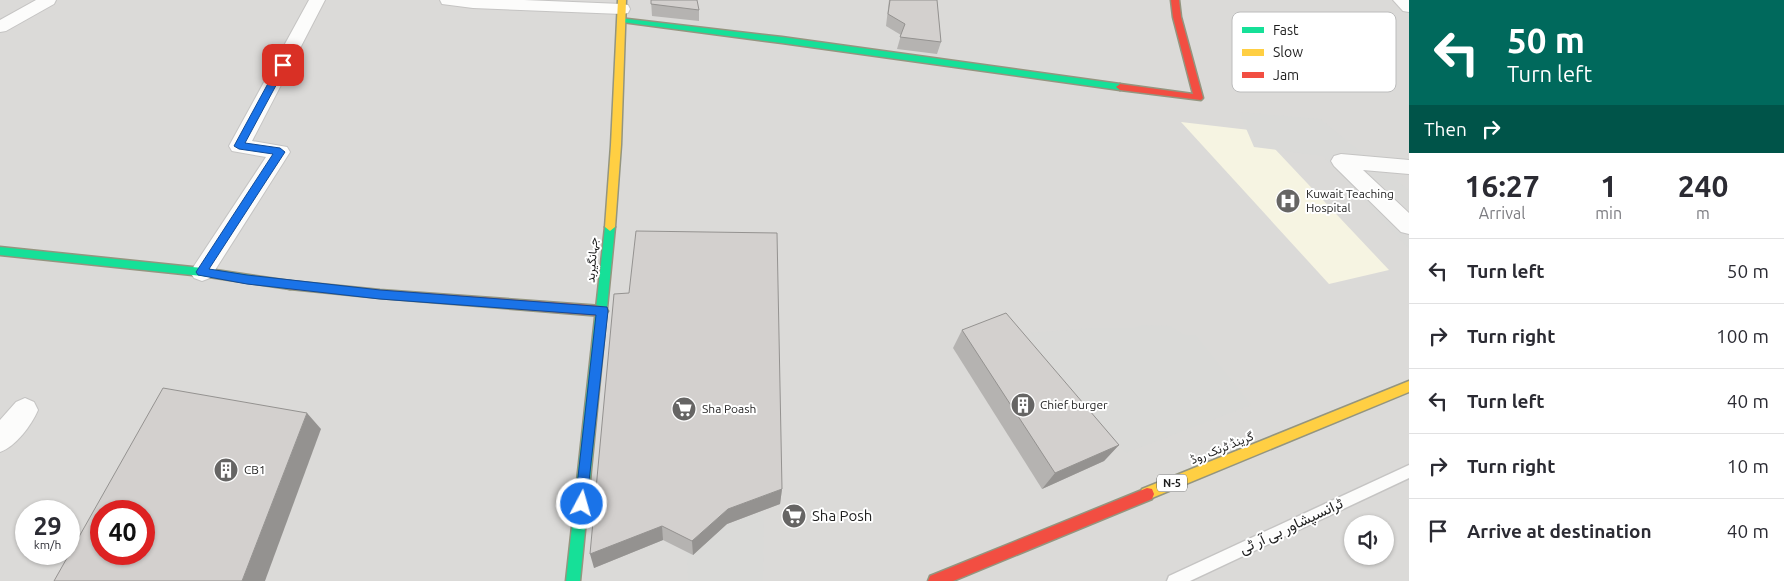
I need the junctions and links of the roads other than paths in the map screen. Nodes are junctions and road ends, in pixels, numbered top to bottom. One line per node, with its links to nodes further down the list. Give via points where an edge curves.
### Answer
1 (48, 0): 8 (street)
2 (317, 0): 12 (street, via 239,146 280,152)
3 (448, 0): 7 (street)
4 (1175, 0): 7 (main road, via 1198,98 782,40)
5 (1401, 0): 6 (street)
6 (1409, 7)
7 (622, 10): 13 (main road, جہانگیربد)
8 (0, 27)
9 (1409, 167): 10 (street, via 1341,161)
10 (1409, 226)
11 (0, 251): 12 (main road)
12 (202, 272): 13 (main road, via 380,294)
13 (602, 311): 18 (main road, جہانگیربد)
14 (1409, 386): 19 (main road, گرینڈ ٹرنک روڈ / N-5)
15 (0, 410): 16 (street, via 25,410)
16 (0, 440)
17 (1409, 471): 20 (lane, ٹرانسپشاور بی آر ٹی)
18 (573, 581)
19 (935, 581)
20 (1174, 581)

